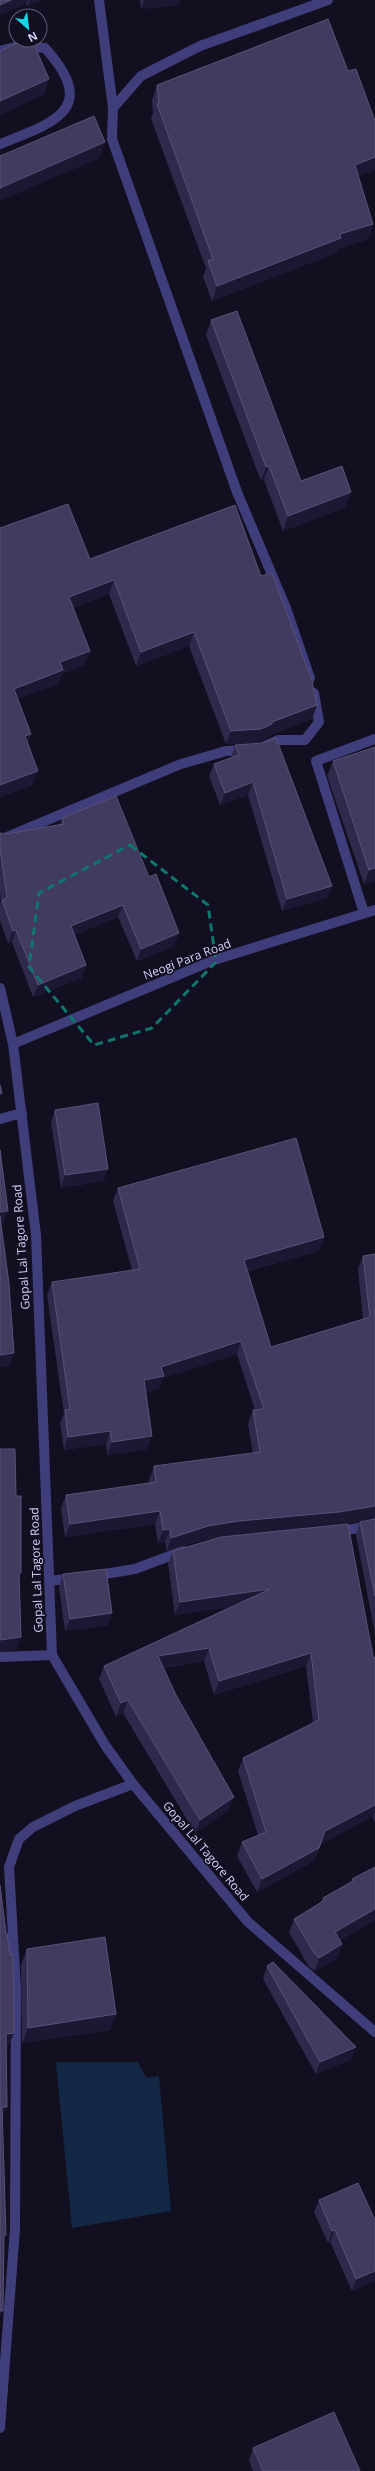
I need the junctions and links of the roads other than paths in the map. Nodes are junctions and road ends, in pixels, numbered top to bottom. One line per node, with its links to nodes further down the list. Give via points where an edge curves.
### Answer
1 (99, 0): 4 (street)
2 (328, 0): 4 (street, via 200,46 142,76)
3 (0, 51): 5 (street, via 19,46 45,48 60,65 71,94 65,111 49,125)
4 (113, 108): 7 (street, via 112,139 237,492 296,635 319,722 305,740 278,740 258,749 226,751 181,764)
5 (0, 144)
6 (375, 739): 9 (street, via 316,761)
7 (0, 840)
8 (375, 910): 9 (street, Neogi Para Road)
9 (364, 914): 11 (street, Neogi Para Road, via 214,960)
10 (0, 988): 11 (street, Gopal Lal Tagore Road)
11 (12, 1044): 12 (street, Gopal Lal Tagore Road)
12 (22, 1113): 13 (street); 17 (street, Gopal Lal Tagore Road, via 36,1235)
13 (0, 1119)
14 (375, 1525): 15 (street, via 348,1534)
15 (325, 1533)
16 (192, 1549): 17 (street, via 113,1574)
17 (49, 1581): 18 (street, Gopal Lal Tagore Road)
18 (52, 1656): 19 (street); 20 (street, Gopal Lal Tagore Road, via 105,1745)
19 (0, 1657)
20 (133, 1784): 21 (street, Gopal Lal Tagore Road, via 248,1922); 22 (street, via 75,1806 33,1827 19,1839 9,1867 16,1989 15,2229)
21 (375, 2032)
22 (0, 2428)

